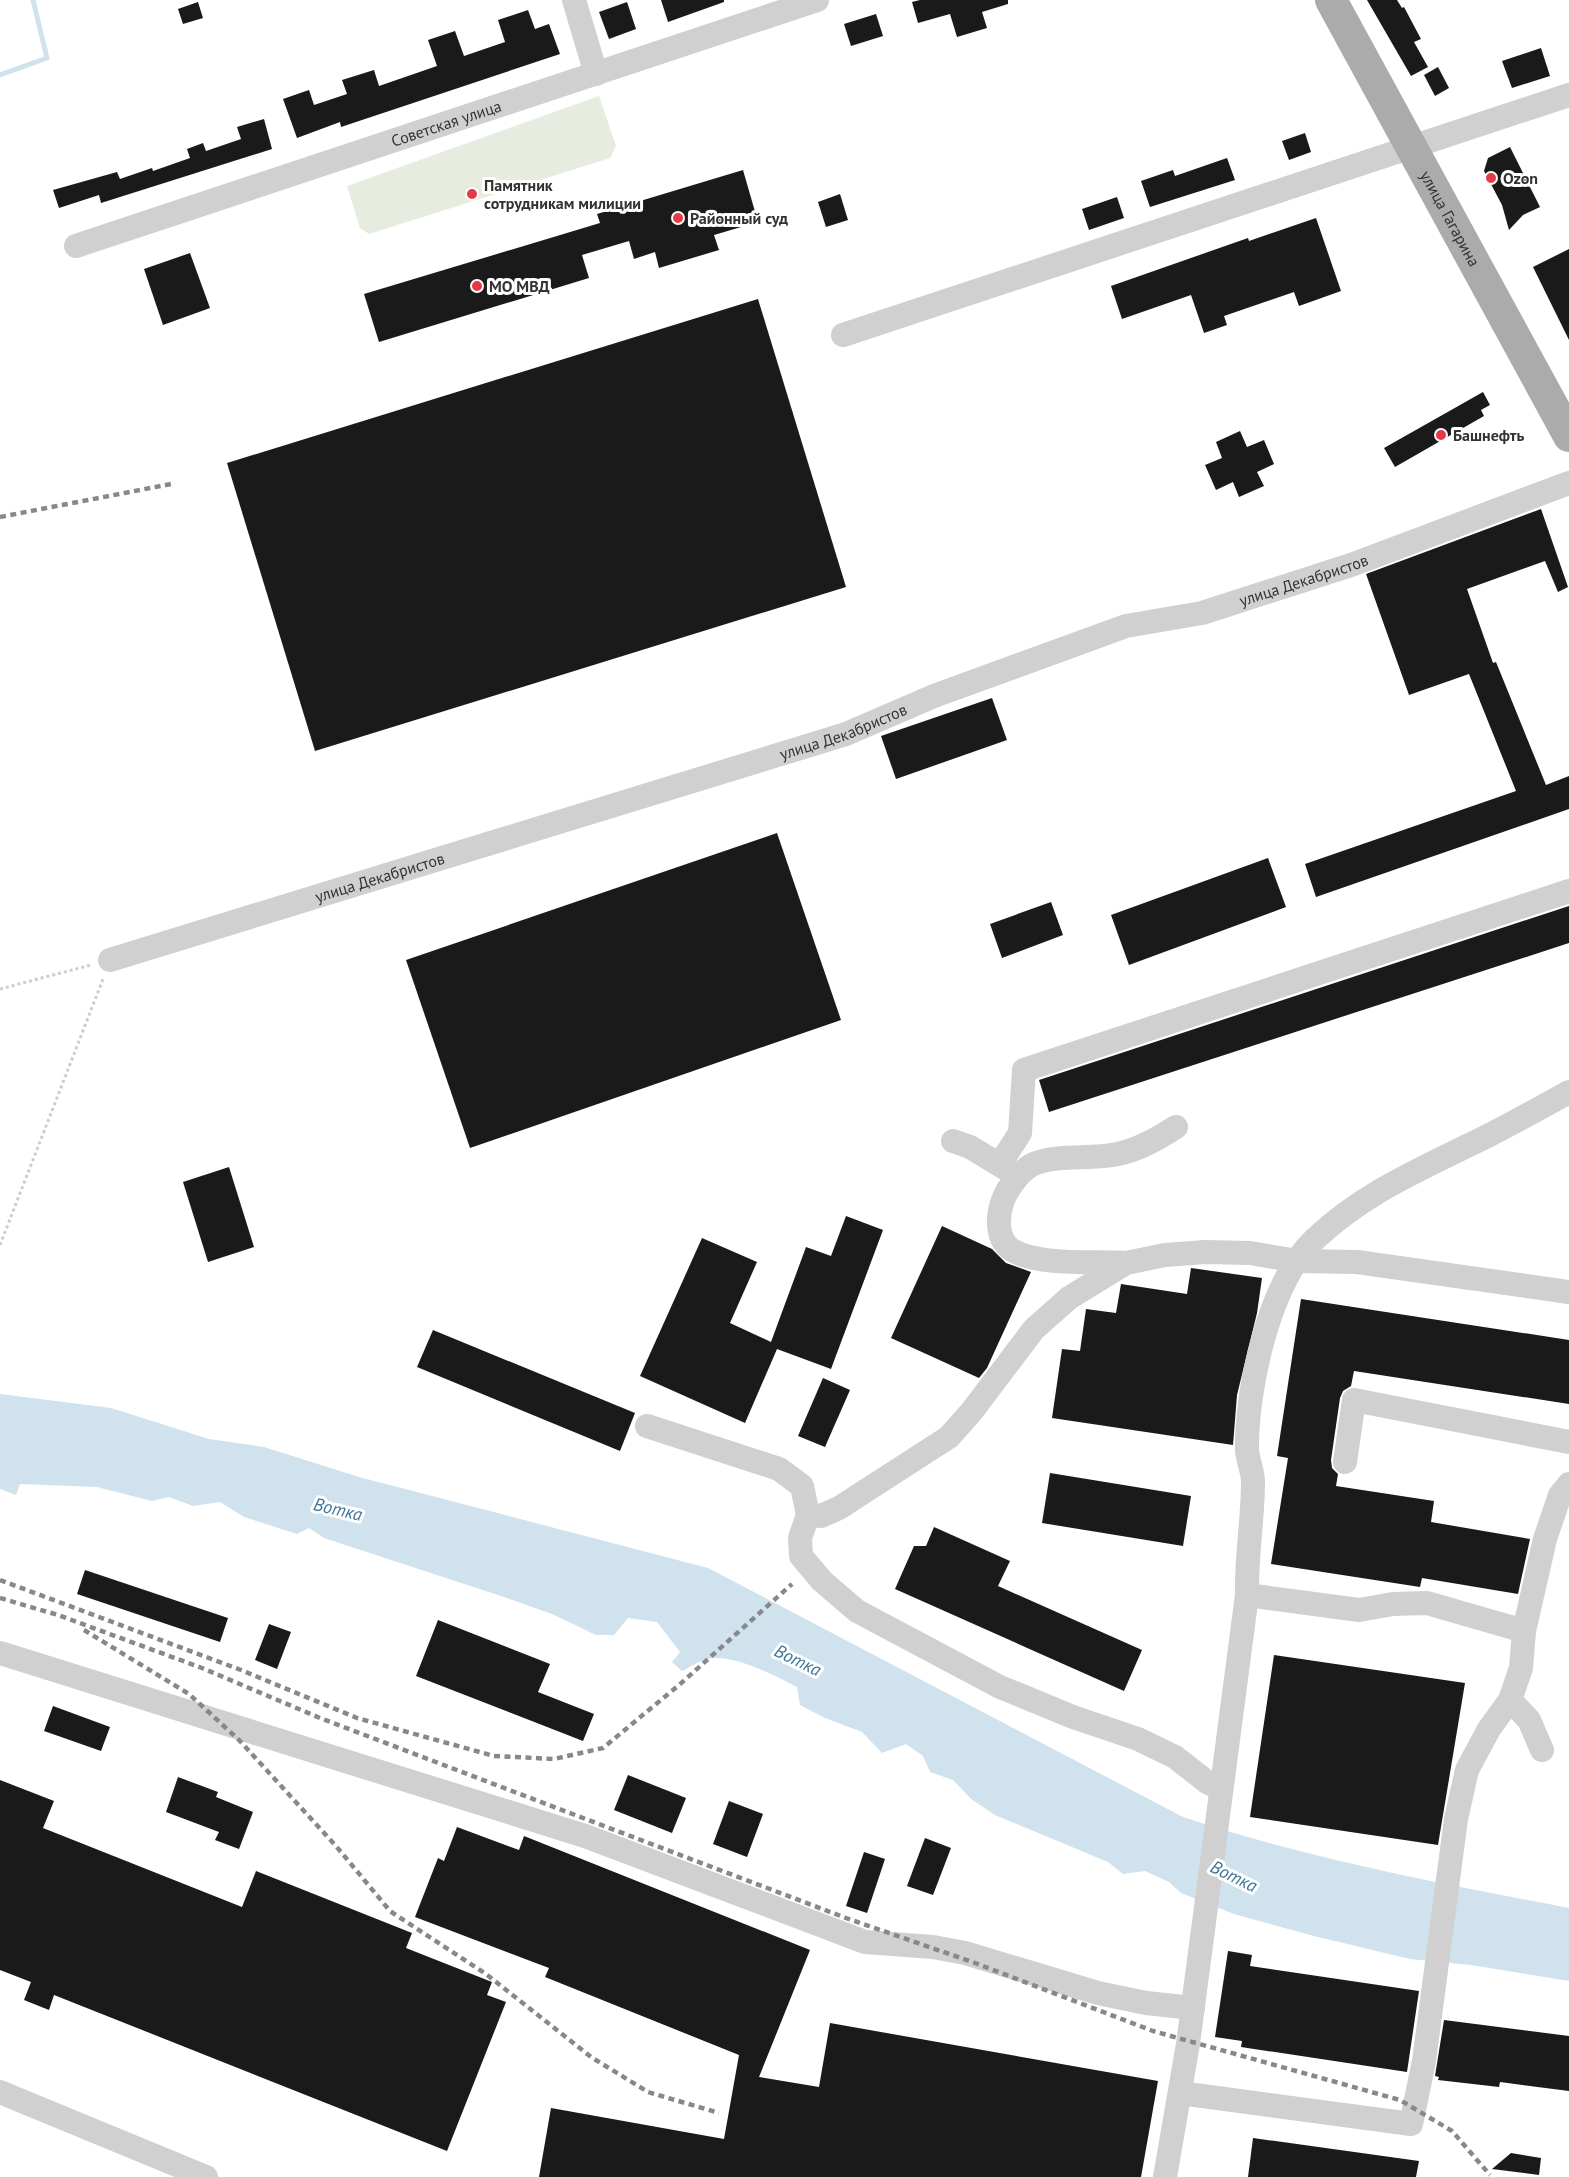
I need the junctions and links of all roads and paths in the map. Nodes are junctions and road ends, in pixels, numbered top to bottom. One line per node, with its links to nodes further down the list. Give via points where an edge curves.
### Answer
1 (574, 0): 4 (street)
2 (817, 0): 4 (street, Советская улица)
3 (1331, 0): 6 (main road, улица Гагарина)
4 (597, 74): 7 (street, Советская улица)
5 (1569, 95): 6 (street)
6 (1412, 146): 8 (street); 9 (main road, улица Гагарина)
7 (76, 246)
8 (843, 335)
9 (1569, 436)
10 (1569, 483): 12 (street, улица Декабристов, via 1351,566 1202,613 1126,626 934,696 846,734)
11 (1569, 891): 17 (street, via 1023,1070 1020,1133)
12 (110, 960): 13 (path); 18 (path)
13 (0, 989)
14 (1569, 1092): 19 (street, via 1389,1183 1314,1240)
15 (1176, 1127): 17 (street, via 1139,1148 1117,1154 1034,1163)
16 (952, 1141): 17 (street)
17 (1009, 1170): 20 (street, via 999,1220 1001,1238 1012,1250 1037,1258)
18 (0, 1245)
19 (1297, 1261): 20 (street, via 1250,1253 1205,1252); 21 (street, via 1357,1262); 27 (street, via 1278,1293 1263,1338 1252,1400 1247,1452 1253,1479)
20 (1126, 1263): 26 (street, via 1069,1298 1034,1329 948,1437 839,1509 821,1516)
21 (1569, 1292)
22 (647, 1426): 26 (street, via 779,1469 802,1486)
23 (1569, 1442): 24 (street, via 1354,1400)
24 (1345, 1462)
25 (1569, 1484): 28 (street, via 1560,1496 1545,1539)
26 (808, 1515): 32 (street, via 800,1538 801,1556 822,1581 857,1611 1000,1687 1175,1757 1207,1782)
27 (1247, 1595): 28 (street, via 1359,1610 1427,1603); 32 (street)
28 (1524, 1630): 30 (street, via 1521,1668)
29 (0, 1653): 33 (street, via 585,1836 865,1942 965,1953 1098,1993)
30 (1510, 1700): 31 (street, via 1529,1720); 35 (street, via 1467,1770 1412,2124)
31 (1542, 1750)
32 (1219, 1799): 33 (street)
33 (1193, 2008): 35 (street)
34 (0, 2092): 36 (street)
35 (1180, 2093): 37 (street)
36 (206, 2177)
37 (1165, 2177)

